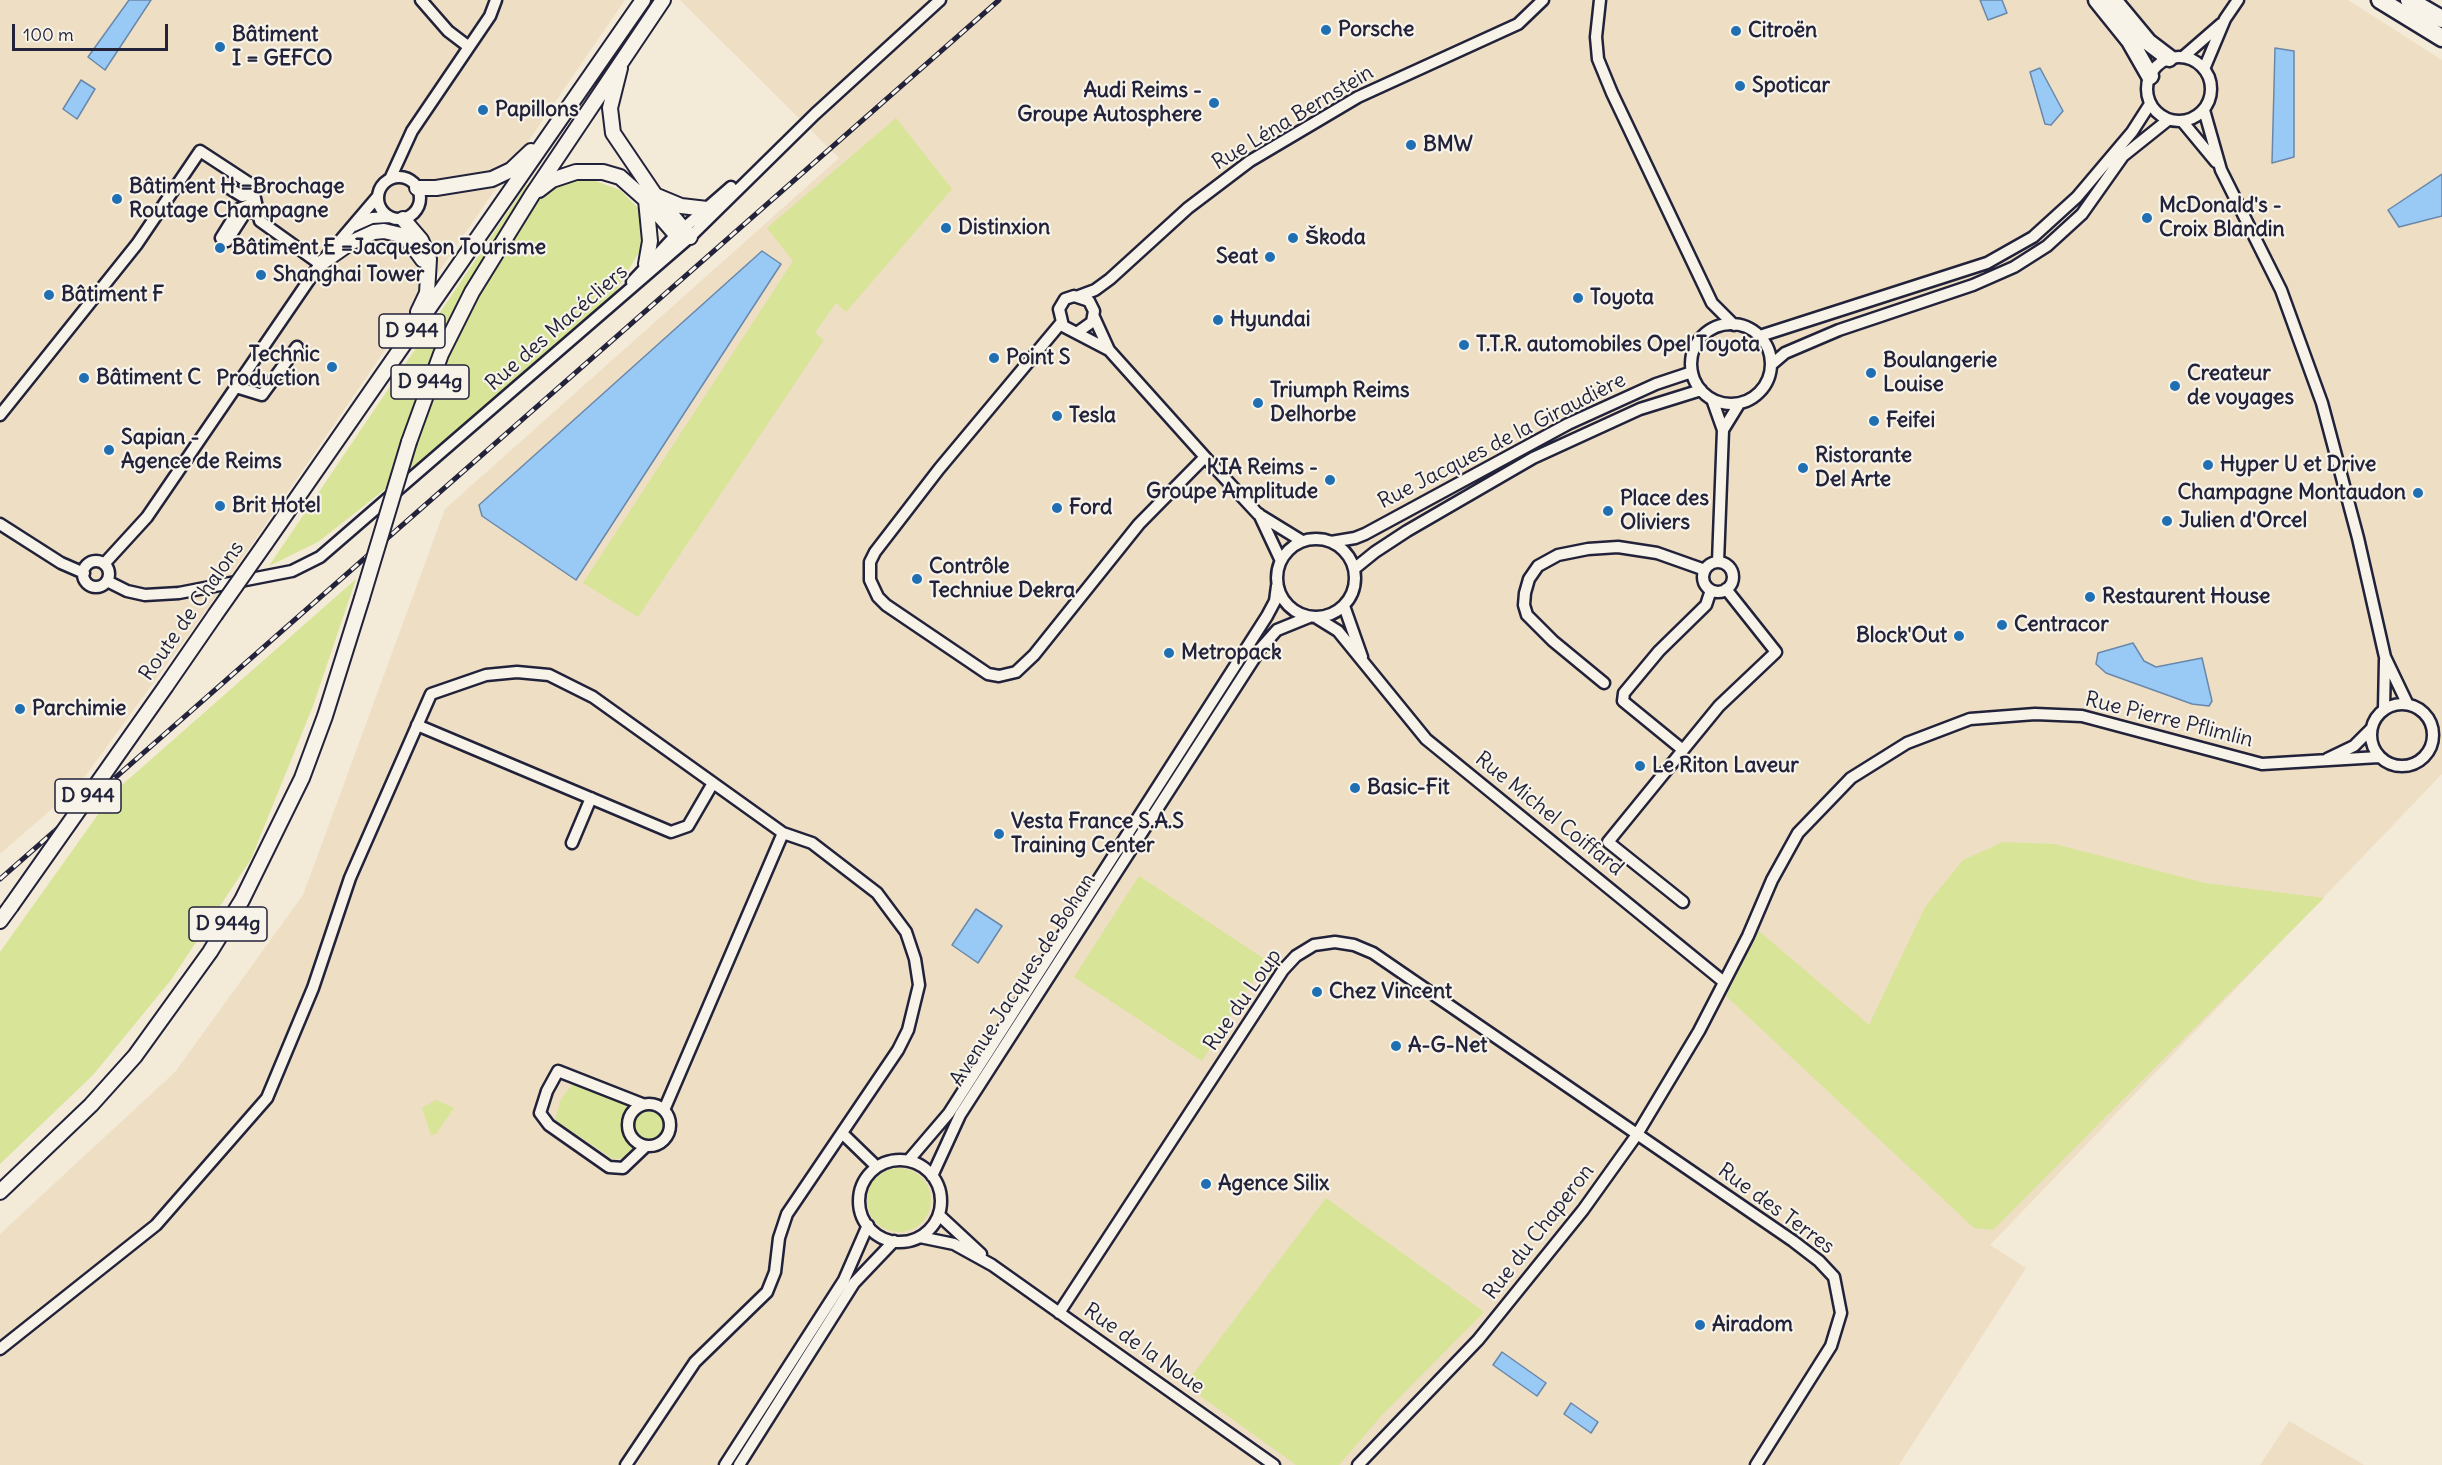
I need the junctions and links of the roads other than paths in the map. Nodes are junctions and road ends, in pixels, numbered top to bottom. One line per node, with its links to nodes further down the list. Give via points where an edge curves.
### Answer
1 (421, 0): 16 (street, via 448,31)
2 (496, 0): 16 (street)
3 (643, 0): 24 (main road, Route de Chalons / D 944)
4 (663, 0): 17 (main road)
5 (939, 0): 23 (street, Rue des Macécliers)
6 (1543, 0): 45 (street, Rue Léna Bernstein, via 1518,24 1358,97 1250,161 1188,208 1110,279)
7 (1600, 0): 49 (street, via 1598,59 1612,93 1712,303)
8 (2097, 0): 20 (highway, via 2130,41)
9 (2113, 0): 18 (highway, via 2148,42)
10 (2238, 0): 14 (street)
11 (2380, 0): 15 (highway)
12 (2409, 0): 13 (highway)
13 (2442, 19)
14 (2225, 20): 18 (street); 19 (street)
15 (2442, 38)
16 (469, 47): 27 (street, via 412,131)
17 (623, 57): 32 (main road); 34 (main road, via 610,122 616,142)
18 (2176, 57): 19 (street, via 2195,60); 20 (street, via 2158,64)
19 (2205, 69): 22 (street, via 2211,80 2211,93)
20 (2150, 76): 21 (street, via 2146,86)
21 (2150, 104): 25 (street, via 2161,118); 51 (street, via 2132,132 2077,196 2032,237 1987,263)
22 (2204, 111): 26 (street); 28 (street)
23 (815, 114): 36 (street, Rue des Macécliers); 40 (street, Rue des Macécliers)
24 (561, 118): 30 (main road, via 511,170 492,179 436,188); 61 (main road, Route de Chalons / D 944)
25 (2168, 120): 26 (street); 54 (street, via 2123,156 2082,214 2047,246 2014,267 1973,285 1839,330 1785,353)
26 (2182, 122): 28 (street)
27 (402, 156): 29 (street); 30 (street)
28 (2221, 170): 80 (street, via 2281,290 2322,403)
29 (390, 179): 30 (street, via 401,177); 33 (street)
30 (414, 184): 38 (street, via 420,199 418,207)
31 (230, 188): 35 (street)
32 (532, 195): 34 (main road, via 566,174 586,171 620,177); 106 (main road, D 944g, bridge, via 472,292 441,354 325,716 302,777 242,900 210,952 135,1056 91,1105)
33 (378, 196): 37 (street, via 380,208); 39 (street)
34 (651, 197): 36 (main road); 40 (main road); 43 (main road)
35 (254, 202): 41 (street, via 239,209); 42 (street, via 260,221 268,230); 60 (street, via 252,185 200,151 137,244)
36 (706, 209): 40 (street, Rue des Macécliers)
37 (389, 217): 38 (street); 39 (street, via 372,218)
38 (403, 219): 44 (main road, via 424,247)
39 (346, 231): 42 (street)
40 (683, 236): 43 (street, Rue des Macécliers); 46 (street, Rue des Macécliers)
41 (224, 239)
42 (320, 264): 44 (main road, via 350,243 384,231 401,235 415,247); 56 (street)
43 (646, 264): 46 (street, Rue des Macécliers)
44 (429, 277): 61 (main road, via 427,293 417,312)
45 (1079, 296): 47 (street, via 1092,306); 48 (street, via 1061,303)
46 (614, 305): 74 (street, Rue des Macécliers, via 320,557 282,573 179,593 145,595)
47 (1094, 317): 50 (street, via 1088,327); 53 (street)
48 (1061, 323): 50 (street, via 1067,330); 63 (street, via 875,552 870,562 870,580 886,605 988,674 1016,672 1139,524)
49 (1734, 325): 51 (street); 55 (street, via 1710,330 1698,342 1692,355)
50 (1078, 332): 53 (street)
51 (1760, 336): 54 (street)
52 (297, 347): 56 (street, via 262,395)
53 (1109, 350): 63 (street)
54 (1771, 365): 59 (street, via 1764,389)
55 (1692, 372): 57 (street); 67 (street, Rue Jacques de la Giraudière, via 1568,424 1365,534)
56 (236, 387): 70 (street, via 147,518)
57 (1701, 390): 58 (street); 71 (street, Rue Jacques de la Giraudière, via 1640,409 1533,458 1407,531)
58 (1712, 399): 59 (street); 62 (street)
59 (1739, 404): 62 (street)
60 (0, 415)
61 (345, 427): 95 (main road, Route de Chalons / D 944, bridge)
62 (1723, 430): 69 (street)
63 (1205, 457): 64 (street)
64 (1258, 514): 66 (street); 68 (street)
65 (0, 524): 73 (street, via 54,559)
66 (1302, 542): 67 (street); 68 (street, via 1293,546)
67 (1331, 542): 71 (street, via 1346,553)
68 (1281, 561): 75 (street)
69 (1718, 562): 72 (street); 76 (street, via 1732,572 1731,584)
70 (104, 564): 73 (street, via 93,562); 74 (street)
71 (1354, 569): 78 (street, via 1352,595)
72 (1704, 570): 77 (street, via 1704,581); 82 (street, via 1657,553 1618,547 1558,555 1538,566 1525,593 1527,615)
73 (84, 573): 74 (street, via 89,585 98,587)
74 (107, 581)
75 (1277, 586): 79 (street, via 1288,606); 103 (street, Avenue Jacques de Bohan, via 1275,601 949,1113)
76 (1726, 589): 77 (street); 87 (street, via 1776,652 1719,705)
77 (1711, 590): 87 (street, via 1706,605 1659,651 1624,693 1623,701)
78 (1344, 606): 79 (street, via 1327,616); 81 (street, Rue Michel Coiffard)
79 (1313, 617): 81 (street, Rue Michel Coiffard, via 1338,631); 105 (street, Avenue Jacques de Bohan, via 1277,630 1261,648 960,1115)
80 (2385, 657): 83 (street); 84 (street)
81 (1364, 663): 96 (street, Rue Michel Coiffard, via 1426,739)
82 (1604, 683)
83 (2408, 703): 84 (street); 88 (street, via 2426,714 2434,735 2432,746 2426,755 2407,766 2396,766)
84 (2384, 708): 86 (street)
85 (417, 725): 90 (street, via 431,694 486,675 549,675 593,697); 91 (street); 113 (street, via 350,878 313,988 267,1098 156,1225)
86 (2371, 729): 88 (street, via 2370,739); 89 (street, Rue Pierre Pflimlin, via 2354,746)
87 (1683, 750): 94 (street, via 1608,842)
88 (2379, 757): 89 (street, Rue Pierre Pflimlin)
89 (2319, 762): 96 (street, Rue Pierre Pflimlin, via 2262,764 2082,716 2035,714 1970,719 1907,743 1851,778 1798,833)
90 (713, 783): 91 (street, via 688,826 670,832); 92 (street)
91 (591, 798): 93 (street)
92 (783, 833): 99 (street); 100 (street, via 812,843 877,893 906,932 915,959 919,985 908,1030)
93 (572, 843)
94 (1683, 903)
95 (0, 921)
96 (1724, 982): 97 (street, Rue Pierre Pflimlin)
97 (1716, 997): 101 (street, Rue du Chaperon)
98 (642, 1104): 99 (street, via 654,1104); 102 (street, via 631,1113 627,1127 633,1140); 102 (street, via 558,1071 540,1113 549,1125 609,1167 623,1168)
99 (664, 1110): 102 (street, via 670,1122 667,1136 656,1145)
100 (842, 1133): 104 (street); 114 (street, via 782,1225 775,1272 767,1292 695,1362)
101 (1636, 1136): 112 (street, Rue du Loup, via 1373,953 1335,942 1314,945 1283,970); 118 (street, Rue du Chaperon, via 1583,1210 1478,1340); 119 (street, Rue des Terres, via 1801,1247 1834,1277 1841,1313 1835,1338)
102 (646, 1146)
103 (908, 1161): 104 (street, via 897,1160); 105 (street)
104 (877, 1167): 108 (street, via 860,1194 862,1216)
105 (933, 1176): 107 (street, via 941,1194)
106 (0, 1192)
107 (939, 1215): 109 (street); 111 (street)
108 (868, 1225): 110 (street, via 880,1237); 115 (street, via 844,1280)
109 (920, 1237): 110 (street); 111 (street, via 954,1244)
110 (894, 1241): 116 (street, via 854,1283)
111 (992, 1265): 112 (street, Rue de la Noue)
112 (1059, 1313): 117 (street, Rue de la Noue)
113 (0, 1349)
114 (626, 1465)
115 (725, 1465)
116 (739, 1465)
117 (1274, 1465)
118 (1358, 1465)
119 (1756, 1465)

